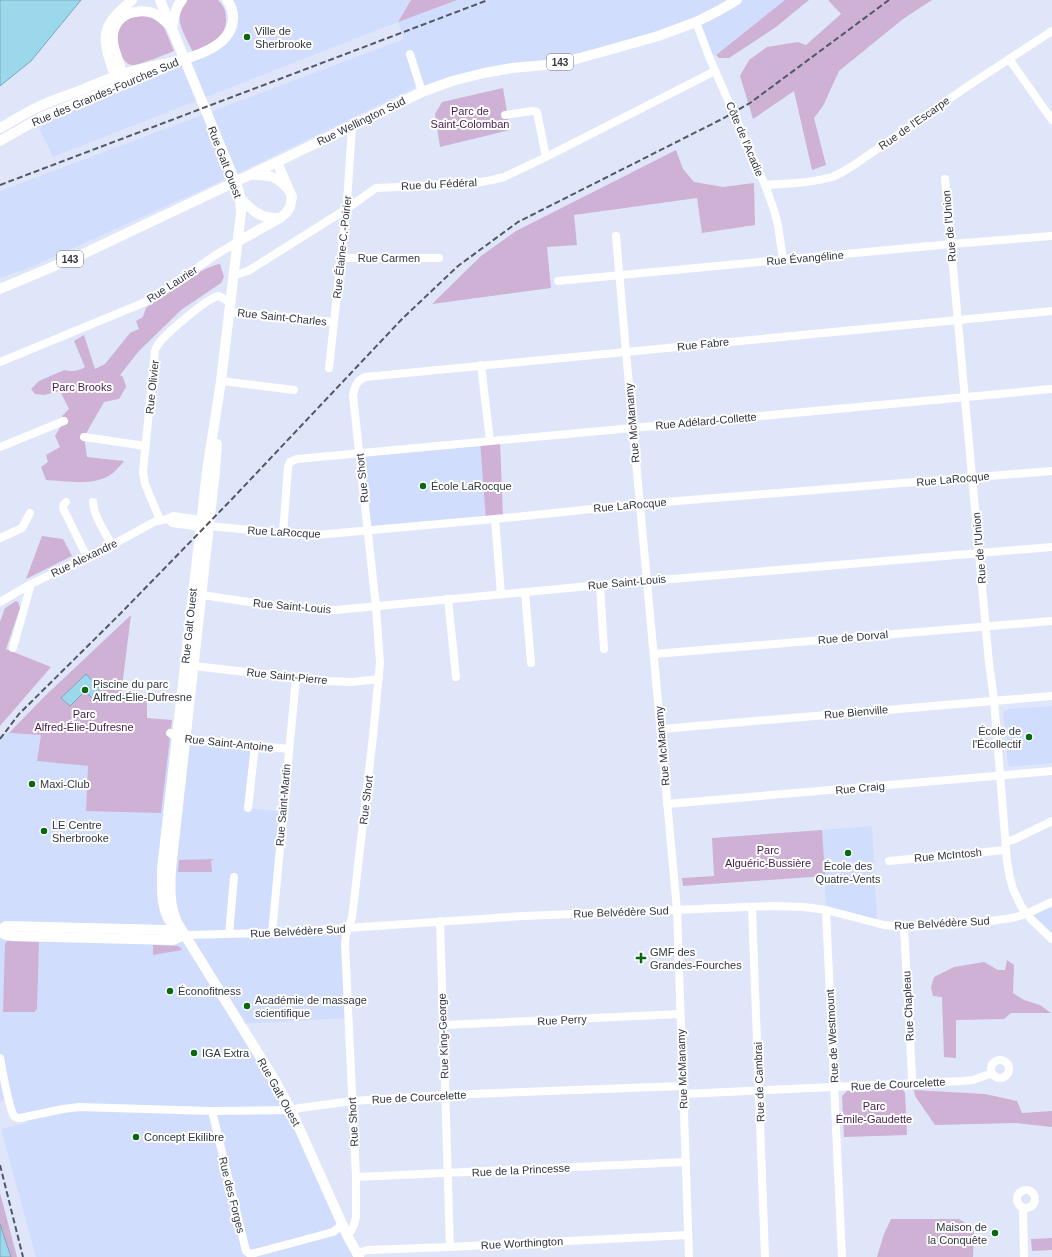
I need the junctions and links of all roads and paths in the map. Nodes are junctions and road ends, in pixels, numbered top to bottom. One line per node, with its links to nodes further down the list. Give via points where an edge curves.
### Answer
1 (132, 0): 13 (main road, via 114,17 105,35 106,49)
2 (160, 0): 7 (main road, Rue Galt Ouest)
3 (182, 0): 7 (main road, via 174,13)
4 (227, 0): 10 (main road, Rue des Grandes-Fourches Sud, via 233,14 228,34 209,50)
5 (737, 0): 6 (main road, Rue Wellington Sud / 143)
6 (696, 22): 12 (street, Côte de l'Acadie); 15 (main road, Rue Wellington Sud / 143, via 651,38 576,59 484,73)
7 (172, 28): 13 (main road, via 158,15 150,12 134,12 122,17 113,38); 27 (main road, Rue Galt Ouest)
8 (1052, 31): 11 (street, Rue de l'Escarpe)
9 (410, 54): 15 (street)
10 (189, 57): 13 (main road, Rue des Grandes-Fourches Sud); 14 (main road, Rue des Grandes-Fourches Sud)
11 (1009, 59): 17 (street); 25 (street, Rue de l'Escarpe, via 840,173 802,183)
12 (716, 71): 21 (street, Rue du Fédéral); 25 (street, Côte de l'Acadie)
13 (119, 75): 14 (main road); 19 (main road, Rue des Grandes-Fourches Sud, via 40,106)
14 (123, 84): 20 (main road, Rue des Grandes-Fourches Sud, via 40,118)
15 (422, 92): 18 (main road, Rue Wellington Sud / 143)
16 (505, 115): 21 (street, via 537,112)
17 (1052, 120)
18 (352, 126): 22 (main road, Rue Wellington Sud / 143); 28 (street, Rue Élaine-C.-Poirier)
19 (0, 128)
20 (0, 141)
21 (546, 157): 28 (street, Rue du Fédéral, via 504,177 481,182 376,188)
22 (277, 162): 23 (main road, Rue Wellington Sud / 143); 26 (main road, Rue Laurier)
23 (250, 175): 26 (main road, via 276,178); 40 (main road, Rue Wellington Sud / 143, via 83,254)
24 (945, 179): 33 (street, Rue de l'Union)
25 (765, 185): 36 (street, Côte de l'Acadie, via 778,224)
26 (290, 191): 29 (main road, Rue Laurier, via 290,207)
27 (240, 195): 29 (main road, via 253,211 271,219); 32 (main road, Rue Galt Ouest, via 242,213)
28 (346, 210): 34 (street, Rue Élaine-C.-Poirier); 37 (street, Rue du Fédéral, via 248,271)
29 (280, 218): 32 (main road, Rue Laurier)
30 (616, 236): 38 (street, Rue McManamy)
31 (1052, 236): 33 (street, Rue Évangéline)
32 (239, 241): 37 (main road, Rue Galt Ouest); 46 (street, Rue Laurier, via 143,303)
33 (950, 244): 36 (street, Rue Évangéline); 43 (street, Rue de l'Union)
34 (340, 258): 35 (street, Rue Carmen); 44 (street, Rue Élaine-C.-Poirier)
35 (439, 258)
36 (783, 260): 38 (street, Rue Évangéline)
37 (235, 275): 41 (main road, Rue Galt Ouest)
38 (620, 275): 39 (street, Rue Évangéline); 45 (street, Rue McManamy)
39 (558, 281)
40 (0, 289)
41 (230, 307): 44 (street, Rue Saint-Charles); 49 (main road, Rue Galt Ouest); 58 (street, Rue Olivier, via 223,297 215,296 157,346)
42 (1052, 311): 43 (street, Rue Fabre)
43 (958, 319): 45 (street, Rue Fabre); 53 (street, Rue de l'Union)
44 (334, 322): 48 (street, Rue Élaine-C.-Poirier)
45 (626, 352): 47 (street, Rue Fabre); 55 (street, Rue McManamy)
46 (0, 362)
47 (481, 365): 50 (street, Rue Fabre, via 365,377); 57 (street)
48 (329, 368)
49 (221, 381): 52 (street); 69 (main road, Rue Galt Ouest, via 207,471)
50 (356, 384): 60 (street, Rue Short, via 353,396)
51 (1052, 389): 53 (street, Rue Adélard-Collette)
52 (294, 390)
53 (964, 397): 55 (street, Rue Adélard-Collette); 62 (street, Rue de l'Union)
54 (64, 421): 59 (street)
55 (633, 428): 57 (street, Rue Adélard-Collette); 65 (street, Rue McManamy)
56 (84, 437): 58 (street)
57 (490, 441): 60 (street, Rue Adélard-Collette)
58 (145, 446): 67 (street, Rue Olivier, via 145,484)
59 (0, 447)
60 (360, 453): 70 (street, Rue Short); 71 (street, Rue Adélard-Collette, via 297,459 290,462)
61 (1052, 471): 62 (street, Rue LaRocque)
62 (972, 477): 65 (street, Rue LaRocque); 75 (street, Rue de l'Union)
63 (66, 502): 76 (street, via 63,508)
64 (93, 502): 73 (street)
65 (640, 504): 68 (street, Rue LaRocque); 77 (street, Rue McManamy)
66 (30, 513): 72 (street, via 22,528)
67 (164, 519): 69 (street, Rue Alexandre, via 173,516 195,519); 73 (street, Rue Alexandre)
68 (495, 519): 70 (street, Rue LaRocque); 81 (street)
69 (205, 525): 71 (street, Rue LaRocque); 82 (main road, Rue Galt Ouest); 99 (main road, Rue Galt Ouest)
70 (367, 530): 71 (street, Rue LaRocque, via 316,535); 85 (street, Rue Short)
71 (283, 533)
72 (0, 538)
73 (112, 545): 76 (street, Rue Alexandre)
74 (1052, 546): 75 (street, Rue Saint-Louis)
75 (979, 553): 77 (street, Rue Saint-Louis); 87 (street, Rue de l'Union)
76 (87, 557): 78 (street, Rue Alexandre)
77 (647, 581): 79 (street, Rue Saint-Louis); 90 (street, Rue McManamy)
78 (32, 584): 84 (street, Rue Alexandre); 88 (street)
79 (600, 585): 80 (street, Rue Saint-Louis); 89 (street)
80 (525, 592): 81 (street, Rue Saint-Louis); 91 (street)
81 (501, 594): 83 (street, Rue Saint-Louis)
82 (202, 595): 85 (street, Rue Saint-Louis, via 318,610); 92 (main road, Rue Galt Ouest)
83 (448, 599): 85 (street, Rue Saint-Louis); 94 (street)
84 (1, 600)
85 (376, 607): 95 (street, Rue Short)
86 (1052, 621): 87 (street, Rue de Dorval)
87 (986, 626): 90 (street, Rue de Dorval); 97 (street, Rue de l'Union)
88 (13, 648)
89 (604, 649)
90 (654, 654): 98 (street, Rue McManamy)
91 (531, 663)
92 (194, 666): 93 (street, Rue Saint-Pierre); 99 (main road, Rue Galt Ouest)
93 (296, 678): 95 (street, Rue Saint-Pierre, via 338,682); 101 (street, Rue Saint-Martin)
94 (456, 678)
95 (379, 679): 118 (street, Rue Short, via 353,910)
96 (1052, 696): 97 (street, Rue Bienville)
97 (994, 700): 98 (street, Rue Bienville); 103 (street, Rue de l'Union)
98 (661, 730): 104 (street, Rue McManamy)
99 (178, 736): 100 (street, Rue Saint-Antoine); 122 (main road, Rue Galt Ouest, via 170,887 175,918)
100 (255, 745): 101 (street, Rue Saint-Antoine); 105 (street)
101 (289, 749): 120 (street, Rue Saint-Martin)
102 (1052, 771): 103 (street, Rue Craig)
103 (999, 776): 104 (street, Rue Craig); 107 (street, Rue de l'Union)
104 (667, 804): 113 (street, Rue McManamy)
105 (248, 808)
106 (1052, 821): 107 (street)
107 (1006, 841): 108 (street, Rue de l'Union)
108 (1006, 850): 109 (street, Rue McIntosh); 115 (street, Rue de l'Union, via 1013,889)
109 (889, 861)
110 (234, 877): 121 (street)
111 (1052, 902): 115 (street, Rue Belvédère Sud)
112 (752, 907): 113 (street, Rue Belvédère Sud); 114 (street, Rue Belvédère Sud, via 804,907); 131 (street, Rue de Cambrai)
113 (677, 910): 116 (street, Rue Belvédère Sud); 124 (street, Rue McManamy)
114 (826, 910): 117 (street, Rue Belvédère Sud, via 884,925); 129 (street, Rue de Westmount)
115 (1026, 914): 117 (street, Rue Belvédère Sud, via 991,921); 123 (street, Rue de l'Union)
116 (440, 921): 118 (street, Rue Belvédère Sud); 125 (street, Rue King-George)
117 (904, 927): 128 (street, Rue Chapleau)
118 (348, 928): 120 (street, Rue Belvédère Sud); 133 (street, Rue Short, via 345,944)
119 (0, 931): 122 (main road, Rue Belvédère Sud, via 14,936 173,940)
120 (272, 933): 121 (street, Rue Belvédère Sud)
121 (229, 934): 122 (street, Rue Belvédère Sud)
122 (185, 935): 134 (main road, Rue Galt Ouest)
123 (1052, 939)
124 (680, 1014): 125 (street, Rue Perry); 130 (street, Rue McManamy)
125 (443, 1025): 132 (street, Rue King-George)
126 (0, 1058): 135 (street, Rue de Courcelette, via 10,1105 16,1118 79,1107)
127 (992, 1074): 128 (street, Rue de Courcelette, via 963,1082)
128 (911, 1084): 129 (street, Rue de Courcelette)
129 (834, 1087): 131 (street, Rue de Courcelette); 148 (street, Rue de Westmount)
130 (683, 1090): 131 (street, Rue de Courcelette); 132 (street, Rue de Courcelette); 136 (street, Rue McManamy)
131 (759, 1091): 147 (street, Rue de Cambrai)
132 (445, 1095): 133 (street, Rue de Courcelette); 137 (street, Rue King-George)
133 (352, 1101): 134 (street, Rue de Courcelette); 138 (street, Rue Short)
134 (292, 1110): 135 (street, Rue de Courcelette); 141 (main road, Rue Galt Ouest)
135 (212, 1111): 141 (street, Rue des Forges, via 246,1251 250,1254 333,1232)
136 (686, 1162): 137 (street, Rue de la Princesse); 143 (street, Rue McManamy)
137 (447, 1173): 138 (street, Rue de la Princesse); 144 (street, Rue King-George)
138 (356, 1177): 140 (street, Rue Short)
139 (1023, 1208): 149 (street)
140 (356, 1216): 141 (street); 142 (street, Rue Short, via 354,1225)
141 (342, 1224): 142 (main road, Rue Galt Ouest)
142 (347, 1235): 145 (main road, Rue Galt Ouest)
143 (688, 1235): 144 (street, Rue Worthington); 146 (street, Rue McManamy)
144 (450, 1247): 145 (street, Rue Worthington, via 367,1250)
145 (358, 1255)
146 (689, 1257)
147 (765, 1257)
148 (842, 1257)
149 (1024, 1257)

